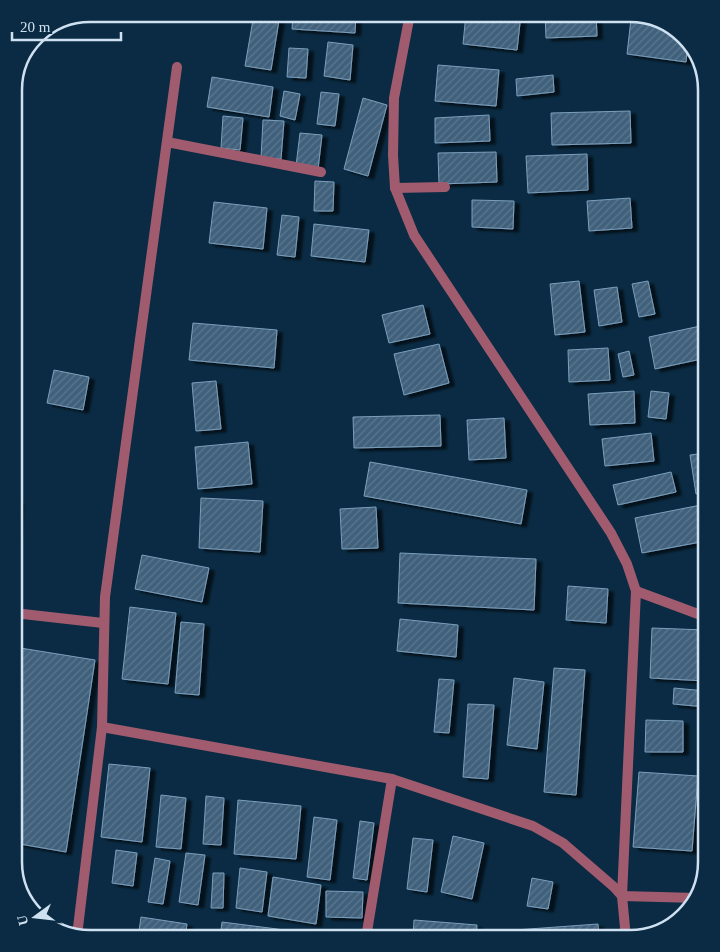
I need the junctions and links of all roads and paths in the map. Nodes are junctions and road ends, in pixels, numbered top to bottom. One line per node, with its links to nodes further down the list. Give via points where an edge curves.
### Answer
1 (408, 23): 6 (street, via 394,98)
2 (177, 67): 3 (street)
3 (167, 142): 4 (street); 10 (street)
4 (321, 172)
5 (445, 187): 6 (street)
6 (395, 188): 7 (street, via 414,235 611,533)
7 (636, 591): 9 (street); 13 (street)
8 (22, 614): 10 (street)
9 (698, 614)
10 (103, 623): 11 (street)
11 (102, 727): 12 (street); 15 (street)
12 (392, 779): 13 (street, via 533,826 564,843); 16 (street)
13 (622, 896): 14 (street); 17 (street)
14 (687, 898)
15 (78, 928)
16 (367, 930)
17 (625, 930)

